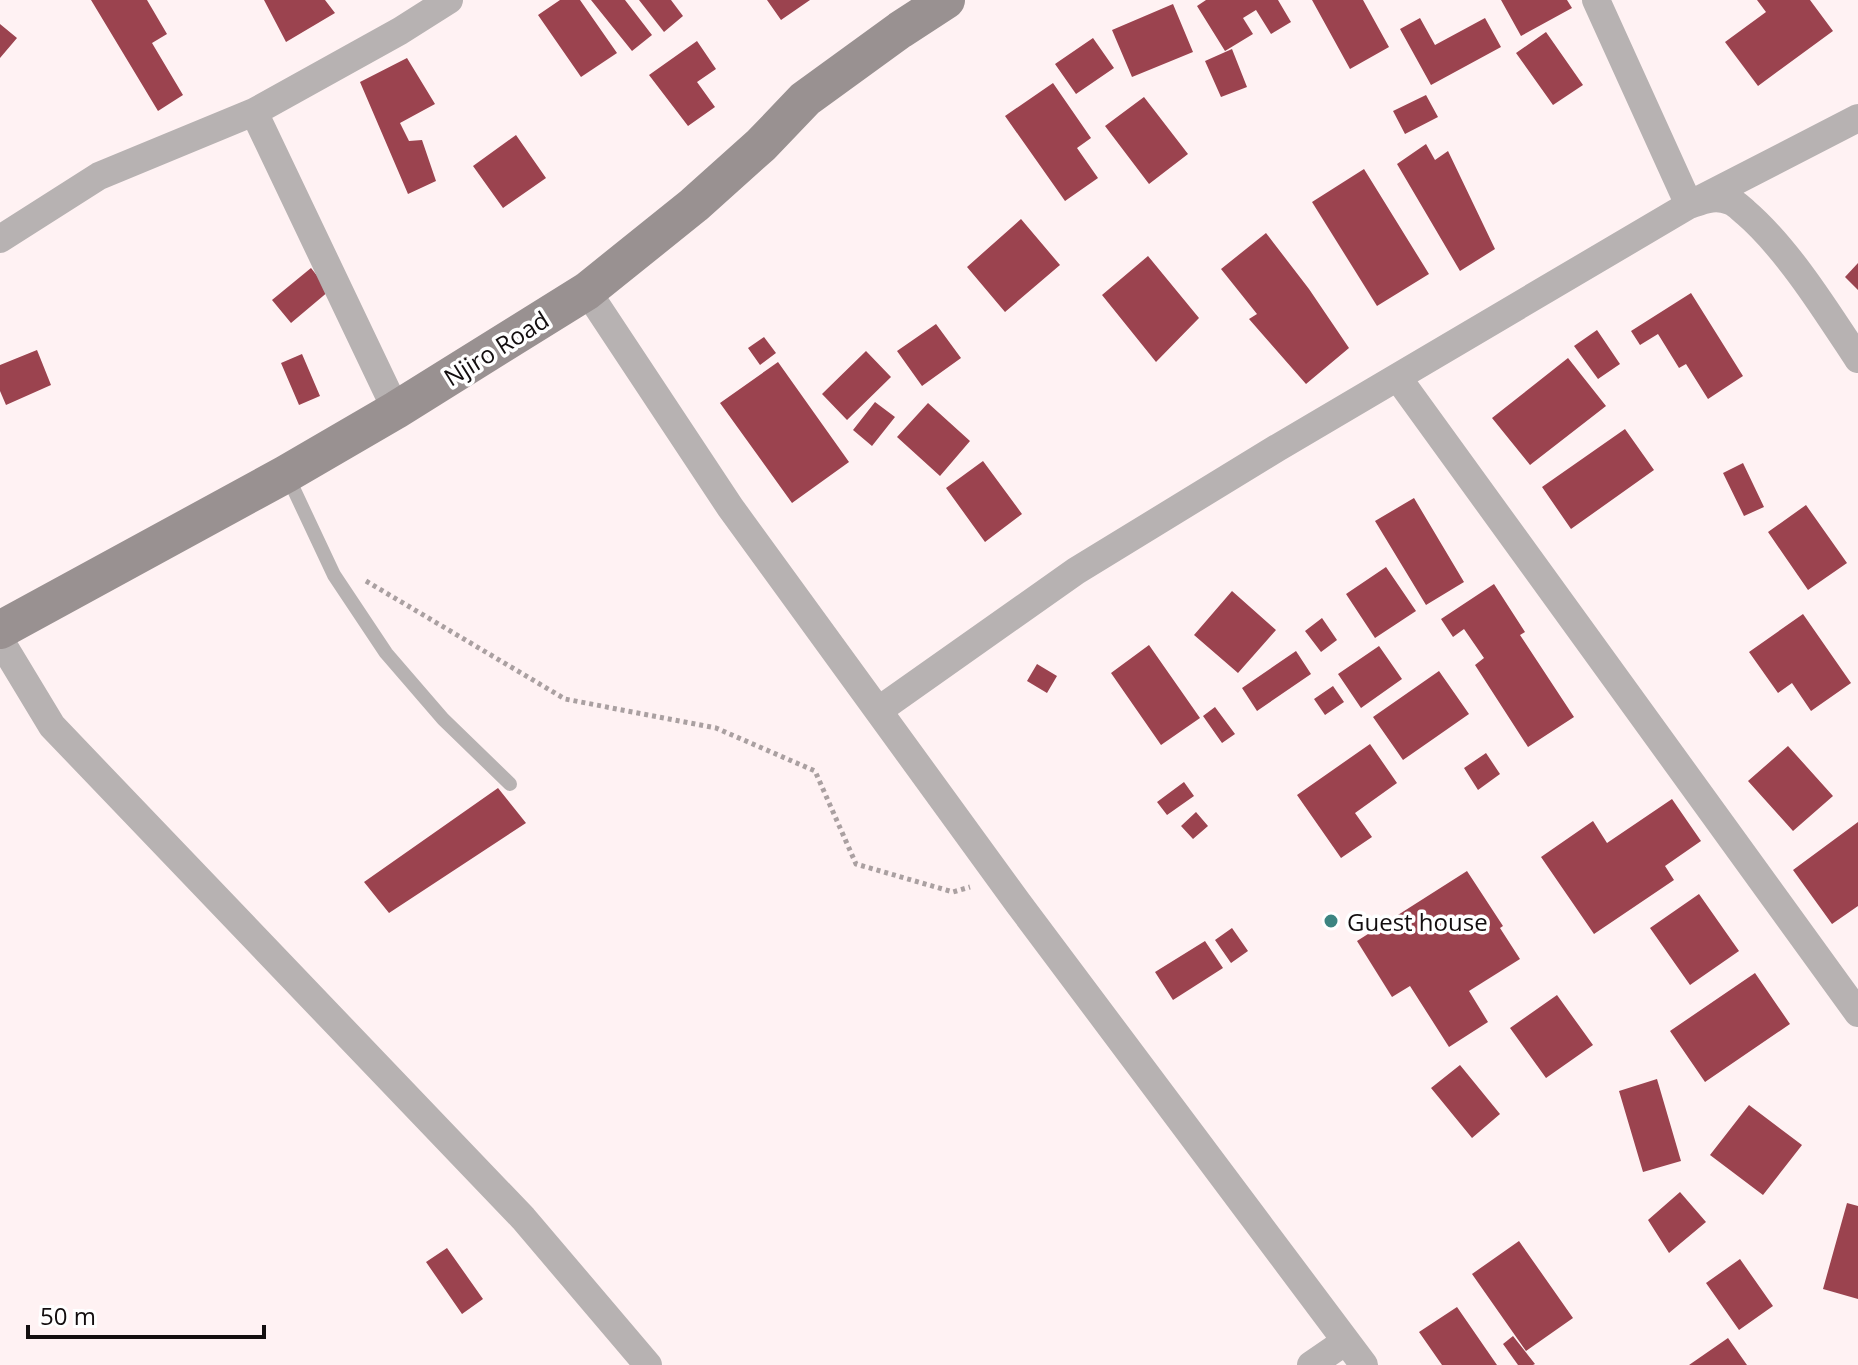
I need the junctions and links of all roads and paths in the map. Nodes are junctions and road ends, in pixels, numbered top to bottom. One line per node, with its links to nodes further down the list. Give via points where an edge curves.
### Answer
1 (449, 0): 4 (street)
2 (946, 0): 8 (street, Njiro Road, via 805,99 694,205)
3 (1596, 0): 6 (street)
4 (254, 112): 7 (street, via 99,176); 11 (street)
5 (1858, 118): 6 (street)
6 (1689, 205): 9 (street, via 1714,197 1732,202 1768,233); 10 (street)
7 (0, 239)
8 (587, 291): 11 (street, Njiro Road); 16 (street, via 730,507)
9 (1858, 359)
10 (1398, 378): 16 (street, via 1076,571); 19 (street)
11 (396, 410): 12 (street, Njiro Road)
12 (286, 474): 13 (lane); 14 (street, Njiro Road)
13 (327, 558): 17 (lane, via 386,653); 18 (path, via 565,699 716,728 815,771 856,864 953,892)
14 (0, 630)
15 (0, 640): 21 (street, via 52,726 523,1218)
16 (879, 710): 18 (street)
17 (510, 784)
18 (999, 878): 20 (street)
19 (1858, 1013)
20 (1346, 1341): 22 (street); 23 (street)
21 (648, 1365)
22 (1311, 1365)
23 (1364, 1365)

